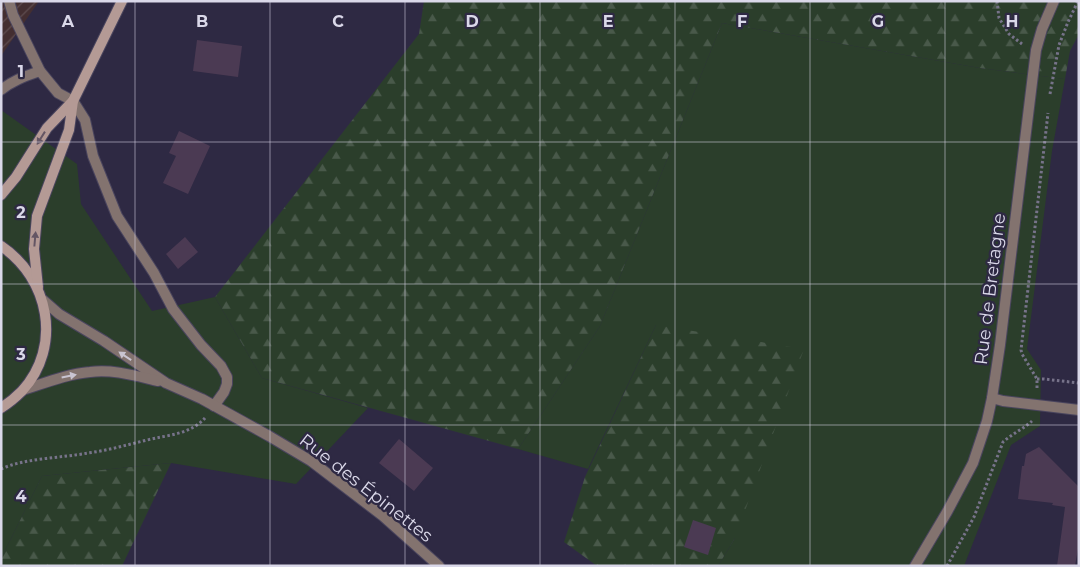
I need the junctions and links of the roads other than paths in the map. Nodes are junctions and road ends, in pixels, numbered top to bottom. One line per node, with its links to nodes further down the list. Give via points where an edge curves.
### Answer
1 (10, 1): 4 (street, via 13,15)
2 (122, 1): 6 (main road)
3 (1054, 1): 13 (street, Rue de Bretagne, via 1036,50)
4 (40, 71): 5 (street); 6 (street, via 58,93)
5 (1, 90)
6 (73, 101): 7 (main road, one-way to 7, via 48,128); 9 (main road, one-way to 6, via 34,249 37,216 69,130); 14 (street, via 85,120 93,156 117,216 174,309 228,377 224,392)
7 (1, 195)
8 (1, 246): 9 (main road, via 23,264)
9 (38, 287): 10 (main road)
10 (42, 300): 11 (street, Rue des Épinettes, one-way to 10); 12 (main road, via 47,328 44,346 39,364)
11 (166, 383): 12 (street, Rue des Épinettes, one-way to 11, via 91,372 120,373); 14 (street, Rue des Épinettes)
12 (23, 390): 15 (main road)
13 (992, 398): 16 (street); 18 (street, Rue de Bretagne, via 973,463)
14 (214, 406): 17 (street, Rue des Épinettes, via 311,461 383,516)
15 (1, 408)
16 (1079, 410)
17 (439, 566)
18 (915, 566)

